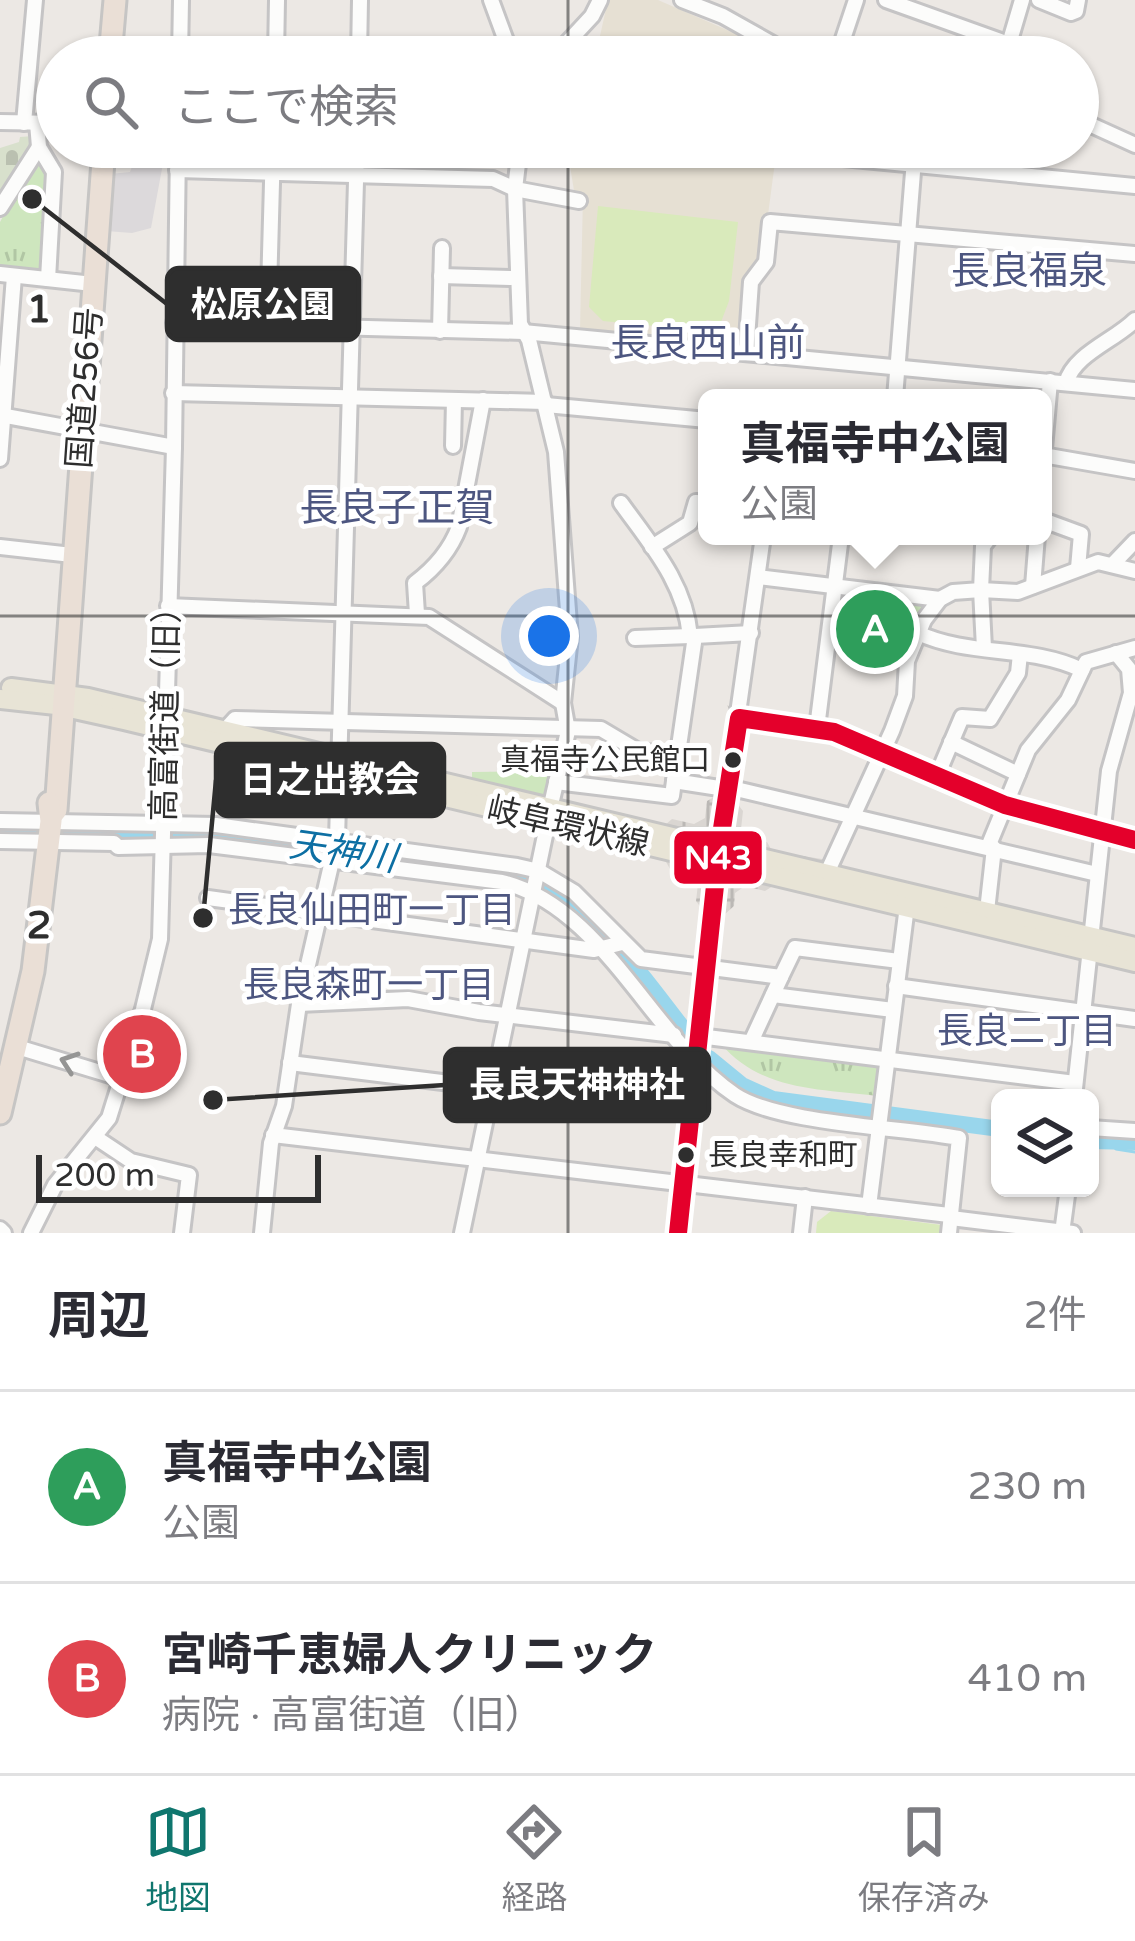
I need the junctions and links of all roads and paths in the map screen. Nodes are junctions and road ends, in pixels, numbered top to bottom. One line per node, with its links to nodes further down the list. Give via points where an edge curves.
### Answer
1 (34, 0): 25 (street)
2 (115, 0): 14 (highway)
3 (182, 0): 15 (street)
4 (277, 0): 16 (street)
5 (360, 0): 17 (street)
6 (491, 0): 18 (street)
7 (600, 0): 19 (street)
8 (682, 0): 20 (street)
9 (856, 0): 21 (street)
10 (886, 0): 22 (street)
11 (1022, 0): 23 (street)
12 (1039, 0): 13 (street, via 1071,13)
13 (1078, 0)
14 (112, 36)
15 (181, 36)
16 (276, 36)
17 (359, 36)
18 (504, 36)
19 (573, 36)
20 (759, 36)
21 (844, 36)
22 (987, 36)
23 (1011, 36)
24 (0, 122): 25 (street)
25 (31, 123): 26 (street); 28 (street)
26 (36, 123)
27 (1099, 129): 29 (street)
28 (36, 138)
29 (1135, 145)
30 (36, 152): 44 (street)
31 (52, 168): 51 (street)
32 (102, 168): 52 (highway, 国道256号)
33 (272, 168): 39 (street)
34 (356, 168): 40 (street)
35 (517, 168): 42 (street)
36 (914, 168): 45 (street)
37 (946, 168): 41 (street)
38 (177, 170): 39 (street); 54 (street, 高富街道（旧）)
39 (272, 173): 40 (street); 55 (street)
40 (356, 173): 42 (street, via 493,179); 56 (street)
41 (1135, 186)
42 (514, 189): 43 (street); 58 (street)
43 (579, 201)
44 (0, 208)
45 (908, 234): 47 (street); 59 (street, via 770,222 766,262 751,282); 60 (street)
46 (442, 248): 49 (street)
47 (1135, 254)
48 (7, 275): 51 (street); 70 (street)
49 (441, 276): 50 (street); 57 (street)
50 (511, 278)
51 (48, 279): 52 (street)
52 (93, 284): 72 (highway, 国道256号)
53 (1135, 320): 61 (street)
54 (175, 323): 55 (street); 64 (street, 高富街道（旧）)
55 (268, 326): 56 (street)
56 (353, 328): 57 (street); 65 (street)
57 (440, 331): 58 (street)
58 (523, 332): 59 (street); 68 (street)
59 (746, 353): 60 (street)
60 (897, 366): 61 (street); 62 (street)
61 (1058, 382): 63 (street); 69 (street)
62 (896, 389)
63 (1135, 390)
64 (173, 393): 65 (street); 74 (street, 高富街道（旧）)
65 (351, 396): 66 (street); 98 (street)
66 (454, 400): 67 (street); 73 (street)
67 (483, 400): 68 (street); 99 (street, via 459,527 415,583)
68 (545, 403): 71 (street); 112 (street, via 568,595)
69 (1052, 412)
70 (2, 416): 72 (street); 76 (street)
71 (698, 419)
72 (81, 432): 74 (street); 88 (highway, 国道256号)
73 (453, 446)
74 (174, 447): 97 (street, 高富街道（旧）)
75 (1052, 457): 77 (street)
76 (0, 459)
77 (1135, 471)
78 (698, 502): 87 (street, via 690,523)
79 (621, 503): 87 (street)
80 (1052, 523): 90 (street, via 1081,534)
81 (1135, 541): 89 (street)
82 (763, 545): 92 (street)
83 (840, 545): 93 (street)
84 (984, 545): 95 (street)
85 (1036, 545): 94 (street)
86 (0, 547): 88 (street)
87 (652, 547): 102 (street, via 673,576)
88 (72, 557): 111 (highway, 国道256号)
89 (1112, 565): 90 (street); 91 (street)
90 (1078, 568): 94 (street)
91 (1135, 571)
92 (758, 577): 93 (street); 100 (street)
93 (834, 586): 96 (street); 116 (street)
94 (1033, 586): 95 (street)
95 (981, 590): 96 (street); 104 (street)
96 (940, 599): 101 (street)
97 (168, 606): 98 (street); 114 (street, 高富街道（旧）)
98 (344, 612): 99 (street); 115 (street)
99 (417, 614): 112 (street)
100 (751, 633): 102 (street); 113 (street)
101 (919, 633): 104 (street, via 945,646); 120 (street)
102 (692, 636): 103 (street); 121 (street)
103 (635, 638)
104 (984, 648): 107 (street)
105 (1135, 648): 106 (street)
106 (1116, 653): 108 (street); 135 (street, via 1129,668 1131,693)
107 (1020, 655): 108 (street); 119 (street, via 990,719 962,717)
108 (1082, 670): 123 (street)
109 (0, 687): 111 (main road, 岐阜環状線)
110 (0, 699): 111 (main road, 岐阜環状線)
111 (61, 699): 114 (main road, 岐阜環状線); 134 (highway, 国道256号)
112 (563, 703): 118 (street)
113 (739, 718): 116 (street); 141 (street)
114 (166, 723): 117 (main road, 岐阜環状線); 122 (main road, 岐阜環状線); 133 (street, 高富街道（旧）)
115 (340, 723): 117 (street, via 235,719); 118 (street); 122 (street)
116 (817, 728): 120 (street)
117 (225, 730): 122 (main road, 岐阜環状線)
118 (568, 731): 121 (street, via 601,729 638,751); 126 (street)
119 (951, 742): 123 (street); 124 (street)
120 (883, 753): 124 (street); 131 (street)
121 (676, 756): 125 (street)
122 (339, 765): 130 (main road, 岐阜環状線); 136 (street)
123 (1018, 775): 129 (street)
124 (938, 776): 129 (street)
125 (674, 781): 126 (street, via 672,796); 127 (street)
126 (556, 782): 130 (street)
127 (718, 788)
128 (736, 788): 131 (street)
129 (1005, 805): 135 (street); 140 (street)
130 (549, 815): 141 (main road, 岐阜環状線); 145 (street)
131 (853, 816): 140 (street); 143 (street)
132 (0, 821): 134 (street)
133 (163, 822): 134 (street); 136 (street); 139 (street, 高富街道（旧）)
134 (51, 829): 138 (street); 139 (street, via 82,842); 167 (highway, 国道256号, via 38,941)
135 (1102, 829): 137 (street); 144 (street)
136 (337, 839): 142 (street); 145 (street)
137 (1135, 840)
138 (0, 841)
139 (163, 844): 142 (street); 173 (street, 高富街道（旧）, via 160,939)
140 (991, 848): 144 (street); 148 (street)
141 (718, 855): 143 (main road, 岐阜環状線); 147 (main road, 岐阜環状線); 157 (street)
142 (333, 859): 145 (street); 149 (street)
143 (827, 873): 148 (main road, 岐阜環状線)
144 (1097, 874): 152 (street)
145 (536, 882): 150 (street); 151 (street, via 574,892); 154 (street)
146 (208, 898): 149 (street)
147 (907, 905): 152 (main road, 岐阜環状線); 155 (street)
148 (987, 911): 152 (main road, 岐阜環状線)
149 (320, 913): 150 (street); 161 (street)
150 (523, 941): 154 (street); 164 (street)
151 (621, 944): 154 (street); 157 (street, via 640,959)
152 (1090, 944): 153 (main road, 岐阜環状線); 156 (main road, 岐阜環状線); 162 (street)
153 (1135, 947)
154 (600, 949): 166 (street)
155 (899, 961): 158 (street, via 795,948); 159 (street)
156 (1135, 962)
157 (708, 968): 158 (street); 168 (street)
158 (781, 977): 160 (street)
159 (896, 986): 162 (street); 163 (street)
160 (772, 995): 163 (street); 169 (street)
161 (299, 1004): 164 (street, via 408,999); 172 (street)
162 (1083, 1009): 165 (street); 176 (street)
163 (893, 1010): 171 (street)
164 (508, 1016): 166 (street); 174 (street)
165 (1135, 1019)
166 (674, 1035): 170 (street)
167 (10, 1036): 173 (street, one-way to 167); 177 (highway, 国道256号)
168 (699, 1036): 169 (street); 170 (street)
169 (751, 1042): 171 (street)
170 (697, 1059): 178 (street); 179 (street, via 739,1098 764,1108)
171 (887, 1059): 175 (street); 179 (street)
172 (290, 1063): 174 (street); 182 (street)
173 (123, 1078): 183 (street, 高富街道（旧）)
174 (493, 1088): 178 (street); 184 (street)
175 (1068, 1089)
176 (1074, 1089)
177 (0, 1113)
178 (691, 1113): 185 (street)
179 (879, 1119): 188 (street); 189 (street, via 958,1138)
180 (1099, 1129): 181 (street)
181 (1135, 1131)
182 (273, 1136): 184 (street); 193 (street)
183 (95, 1137): 191 (street, 高富街道（旧）, via 56,1185); 192 (street, via 130,1161 189,1175)
184 (478, 1159): 185 (street); 194 (street)
185 (683, 1183): 186 (street); 195 (street)
186 (806, 1197): 188 (street); 196 (street)
187 (1067, 1197): 190 (street)
188 (869, 1206): 189 (street)
189 (950, 1222): 190 (street)
190 (1062, 1232): 197 (street)
191 (32, 1233)
192 (184, 1233)
193 (262, 1233)
194 (462, 1233)
195 (678, 1233)
196 (801, 1233)
197 (1073, 1233)

